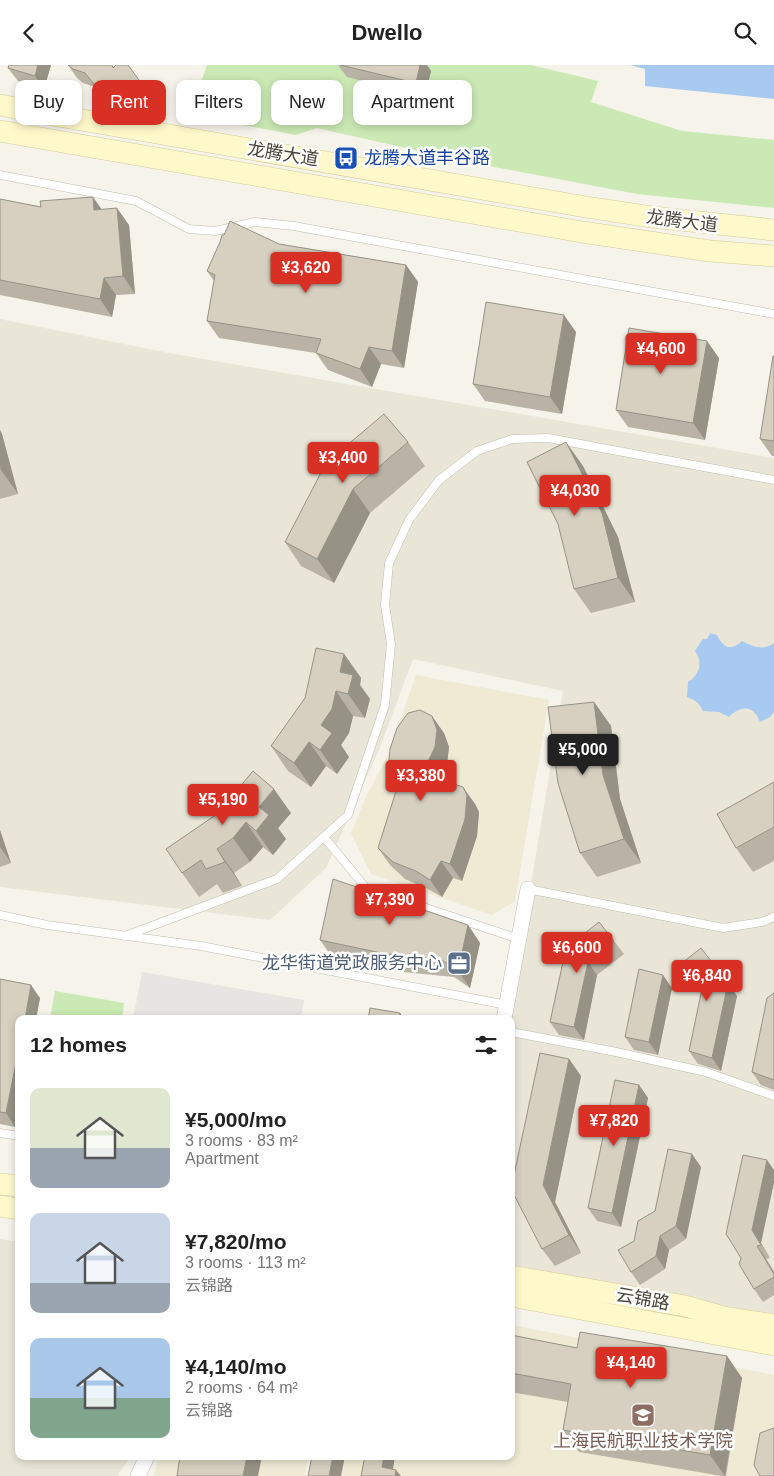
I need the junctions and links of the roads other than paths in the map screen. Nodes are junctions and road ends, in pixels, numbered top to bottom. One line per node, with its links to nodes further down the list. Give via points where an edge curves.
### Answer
1 (0, 105): 4 (main road, 龙腾大道, via 614,211)
2 (0, 131): 5 (main road, 龙腾大道, via 601,235 710,251)
3 (0, 175): 6 (lane, via 136,201 189,229 215,231 255,222 294,226)
4 (774, 230)
5 (774, 256)
6 (774, 314)
7 (774, 480): 8 (lane, via 548,438 512,439 477,451 439,480 408,520 389,563 386,605 391,644 385,705 348,815)
8 (324, 837): 12 (lane, via 277,879); 13 (lane, via 366,888)
9 (528, 889): 11 (lane, via 723,928); 13 (street)
10 (0, 915): 12 (lane)
11 (774, 917)
12 (125, 936): 14 (lane, via 201,946)
13 (519, 939): 14 (street)
14 (505, 1012)
15 (515, 1033): 16 (lane, via 706,1072)
16 (774, 1096)
17 (0, 1133): 18 (lane)
18 (15, 1135)
19 (0, 1184): 20 (main road)
20 (15, 1186)
21 (0, 1206): 22 (main road)
22 (15, 1208)
23 (515, 1276): 25 (main road, 云锦路)
24 (515, 1297): 26 (main road, 云锦路)
25 (774, 1325)
26 (774, 1345)
27 (145, 1460): 28 (street)
28 (138, 1476)

